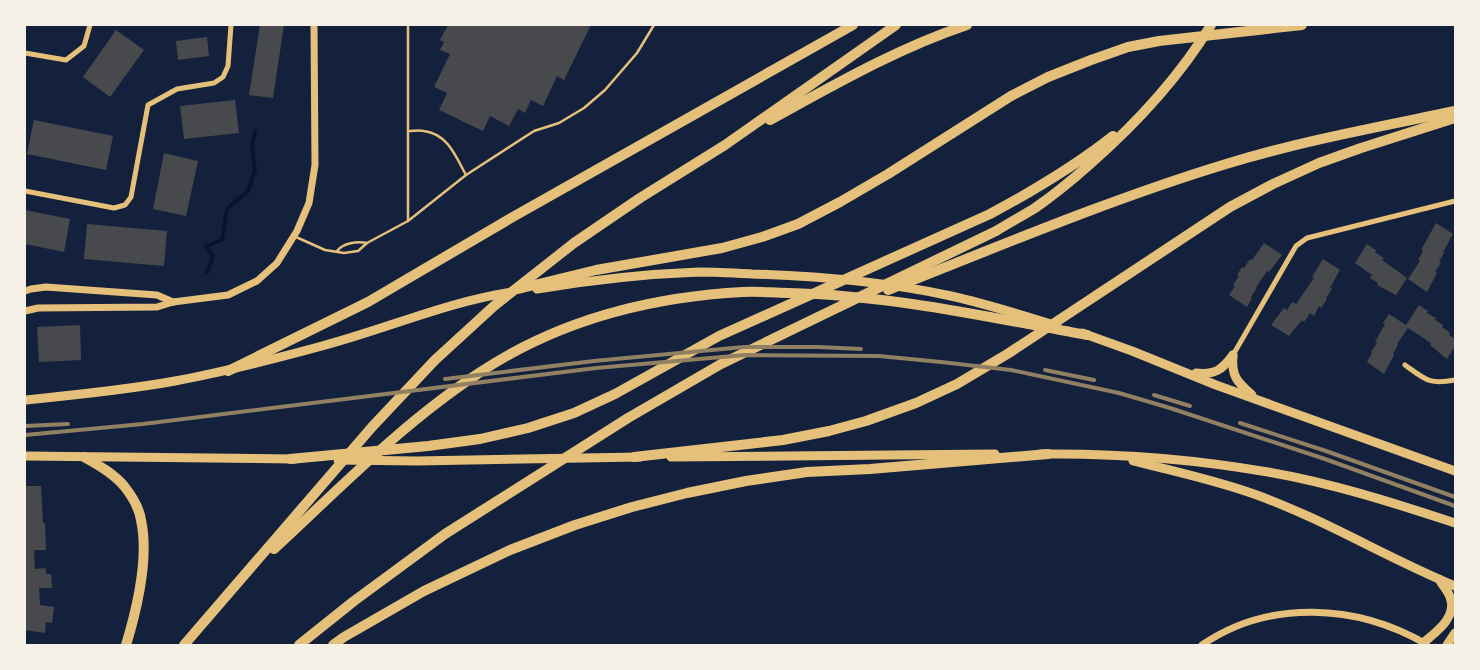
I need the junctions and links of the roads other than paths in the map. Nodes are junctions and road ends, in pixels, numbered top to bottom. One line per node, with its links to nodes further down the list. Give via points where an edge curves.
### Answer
1 (90, 25): 11 (street, via 84,46 66,60)
2 (231, 25): 18 (street, via 228,66 223,77 214,83 178,89 148,105 131,197 125,205 114,208)
3 (314, 25): 21 (street, via 315,165 309,203)
4 (408, 25): 15 (lane)
5 (654, 25): 17 (lane, via 637,54 584,108 559,123 534,132)
6 (853, 25): 32 (highway, via 368,302)
7 (896, 25): 16 (highway)
8 (967, 25): 16 (highway, via 892,55)
9 (1211, 25): 12 (highway)
10 (1302, 25): 25 (highway, via 1160,41 1118,50 1048,77 1011,96 848,197 798,224 722,248 596,270)
11 (25, 53)
12 (1159, 97): 28 (highway, via 1107,150 1035,208 996,231); 42 (highway, via 1105,142 1024,196 719,336 574,413 480,439)
13 (1455, 111): 28 (highway, via 1330,137 1225,164 1106,205)
14 (1455, 118): 41 (highway, via 1360,148 1273,184 1230,207 1009,353 957,384 916,402 866,421 783,440)
15 (409, 131): 17 (lane, via 426,131 441,138 450,146); 20 (lane)
16 (725, 144): 46 (highway, via 574,243 494,306 435,360 372,426)
17 (466, 175): 20 (lane)
18 (25, 191)
19 (1455, 202): 30 (street, via 1308,238 1296,246)
20 (408, 220): 22 (lane)
21 (294, 236): 23 (lane); 26 (street, via 277,263 257,281 228,295)
22 (367, 243): 23 (lane, via 351,243); 23 (lane, via 358,251)
23 (336, 252)
24 (25, 291): 26 (street, via 46,287 157,295)
25 (498, 294): 29 (main road, via 658,274 771,274 890,285 952,296); 32 (main road)
26 (173, 302): 27 (street, via 157,307 38,308)
27 (25, 311)
28 (815, 319): 52 (highway, via 721,364 523,483 429,545)
29 (1087, 335): 33 (main road); 46 (highway, via 929,307 821,294 745,292 681,297 628,308 578,323 526,345 480,372 393,439)
30 (1233, 355): 33 (main road, via 1224,367 1215,372); 35 (main road, via 1236,379)
31 (1405, 365): 34 (street, via 1429,381)
32 (228, 370): 36 (main road, via 175,382)
33 (1186, 372): 35 (main road)
34 (1455, 380)
35 (1257, 399): 43 (main road)
36 (25, 400)
37 (1048, 454): 38 (main road); 41 (main road); 53 (highway, via 807,472 687,493 632,507 510,550 424,591)
38 (1109, 454): 44 (main road, via 1269,472 1343,489); 45 (main road, via 1254,494 1314,518)
39 (25, 456): 40 (main road)
40 (84, 457): 42 (main road); 50 (highway, via 111,472 124,485 135,501 141,519 143,566)
41 (634, 457): 42 (main road, via 416,461)
42 (290, 459)
43 (1455, 471)
44 (1455, 522)
45 (1439, 579): 47 (main road); 49 (main road, via 1450,597 1452,608 1442,627)
46 (239, 582): 51 (highway)
47 (1455, 586)
48 (1455, 633): 55 (main road)
49 (1425, 644): 54 (street, via 1391,627 1362,618 1312,612 1275,615 1245,623)
50 (126, 645)
51 (184, 645)
52 (300, 645)
53 (333, 645)
54 (1202, 645)
55 (1447, 645)

